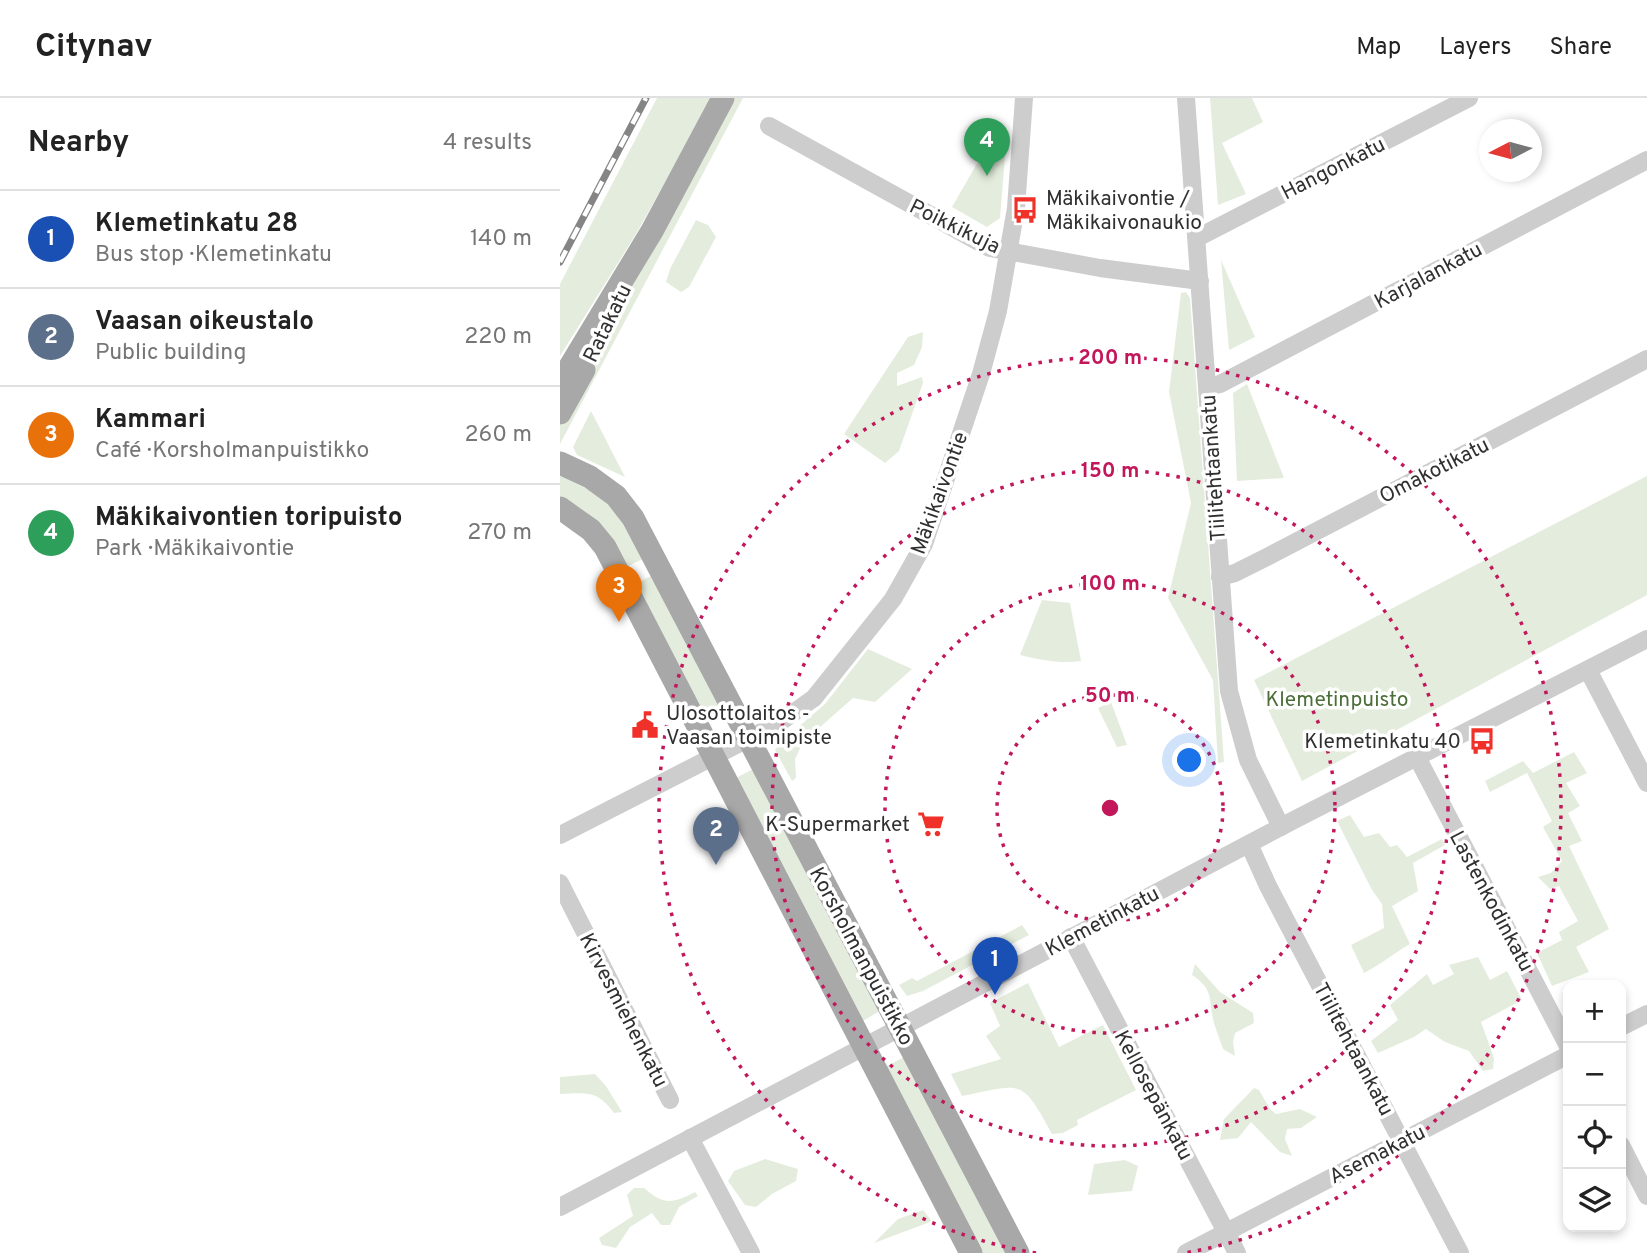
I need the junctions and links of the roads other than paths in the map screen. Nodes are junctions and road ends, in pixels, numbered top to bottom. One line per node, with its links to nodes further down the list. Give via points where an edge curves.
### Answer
1 (723, 98): 7 (main road, Ratakatu)
2 (1024, 98): 9 (street, Mäkikaivontie)
3 (1186, 98): 8 (street, Tiilitehtaankatu)
4 (1469, 98): 8 (street, Hangonkatu)
5 (769, 125): 9 (street, Poikkikuja, via 990,248)
6 (1647, 160): 13 (street, Karjalankatu)
7 (652, 231): 12 (main road, Ratakatu); 14 (main road, Ratakatu)
8 (1197, 238): 10 (street, Tiilitehtaankatu)
9 (1009, 251): 10 (street, Poikkikuja); 20 (street, Mäkikaivontie, via 981,374 924,544 893,599 814,698)
10 (1200, 281): 13 (street, Tiilitehtaankatu)
11 (1647, 359): 17 (street, Omakotikatu, via 1267,557)
12 (560, 383)
13 (1208, 387): 17 (street, Tiilitehtaankatu)
14 (560, 413)
15 (560, 463): 20 (main road, Korsholmanpuistikko, via 616,496 634,518)
16 (560, 508): 21 (main road, Korsholmanpuistikko, via 605,547)
17 (1220, 577): 24 (street, Tiilitehtaankatu, via 1237,723 1248,760)
18 (1647, 639): 19 (street, Klemetinkatu)
19 (1588, 670): 22 (street, Klemetinkatu); 23 (street)
20 (748, 738): 21 (street, Mäkikaivontie); 31 (main road, Korsholmanpuistikko)
21 (713, 756): 25 (street, Mäkikaivontie); 33 (main road, Korsholmanpuistikko)
22 (1417, 757): 24 (street, Klemetinkatu); 32 (street, Lastenkodinkatu)
23 (1647, 783)
24 (1281, 827): 26 (street, Klemetinkatu)
25 (560, 835)
26 (1249, 844): 28 (street, Klemetinkatu); 37 (street, Tiilitehtaankatu)
27 (560, 883): 35 (street, Kirvesmiehenkatu)
28 (1071, 937): 31 (street, Klemetinkatu); 41 (street, Kellosepänkatu)
29 (1647, 1014): 30 (street)
30 (1626, 1024)
31 (900, 1028): 33 (street, Klemetinkatu); 44 (main road, Korsholmanpuistikko)
32 (1566, 1043)
33 (863, 1047): 36 (street, Klemetinkatu); 43 (main road, Korsholmanpuistikko)
34 (1563, 1058): 37 (street, Asemakatu)
35 (670, 1100)
36 (690, 1139): 40 (street, Klemetinkatu); 42 (street)
37 (1402, 1142): 41 (street, Asemakatu); 47 (street, Tiilitehtaankatu)
38 (1626, 1155): 39 (street)
39 (1647, 1196)
40 (560, 1207)
41 (1226, 1232): 45 (street, Asemakatu); 46 (street, Kellosepänkatu)
42 (751, 1253)
43 (971, 1253)
44 (1018, 1253)
45 (1186, 1253)
46 (1237, 1253)
47 (1460, 1253)

